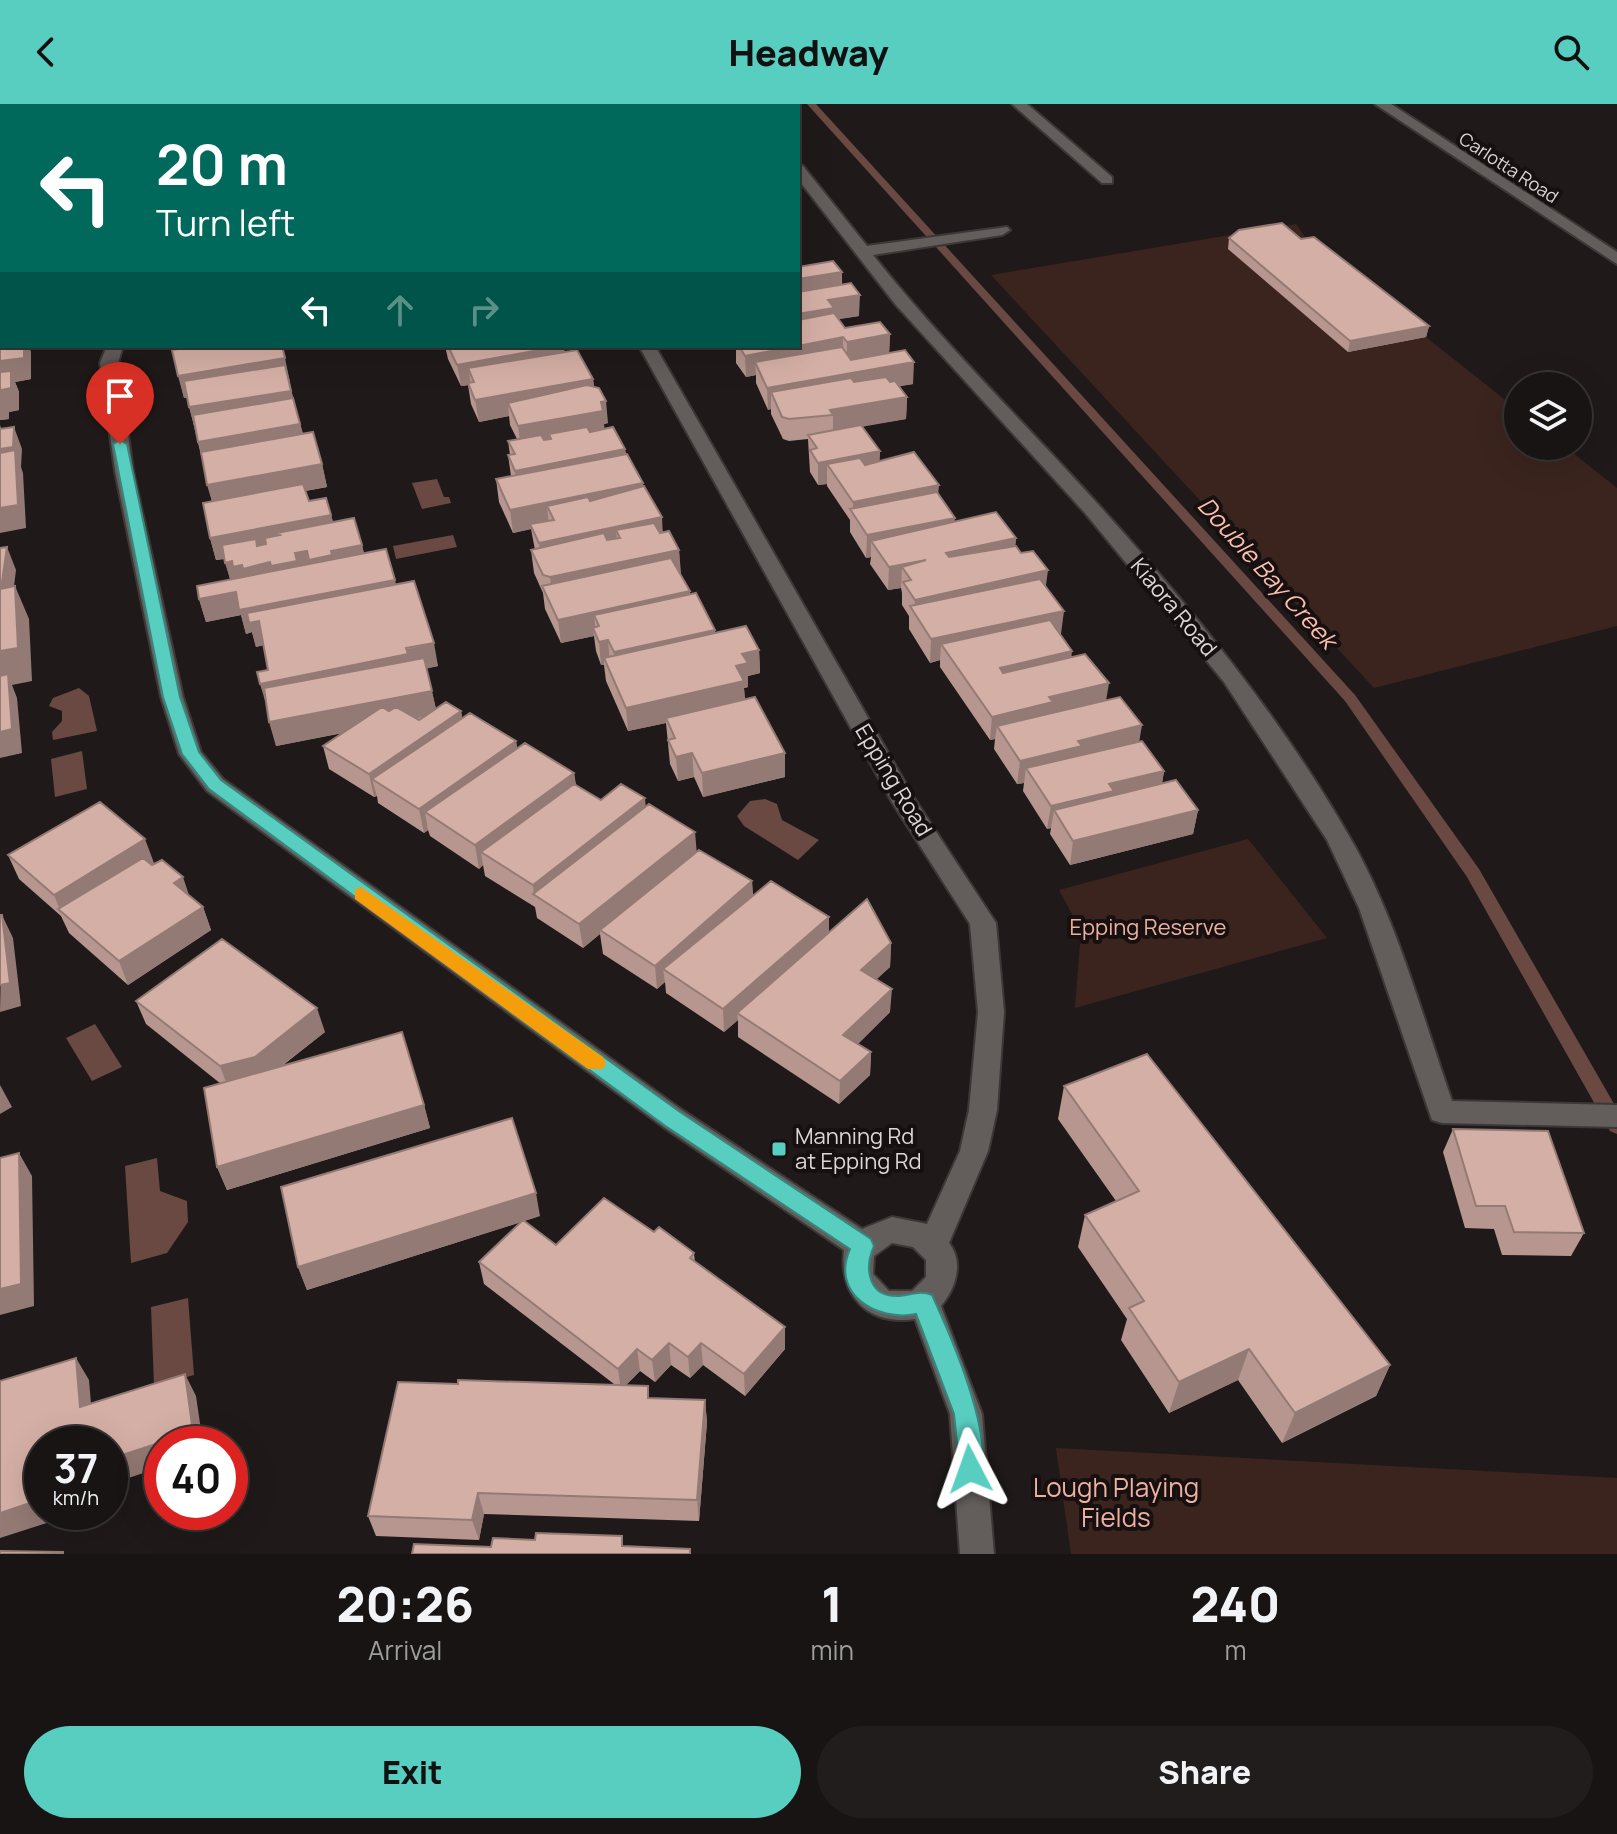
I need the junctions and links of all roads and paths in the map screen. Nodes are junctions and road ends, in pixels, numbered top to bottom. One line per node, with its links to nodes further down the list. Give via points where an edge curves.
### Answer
1 (1019, 104): 4 (street)
2 (1382, 104): 7 (street, Carlotta Road)
3 (800, 172): 6 (street, Kiaora Road)
4 (1107, 180)
5 (1002, 230): 6 (street)
6 (861, 252): 10 (street, Kiaora Road, via 1092,509 1232,677 1338,838 1372,908 1442,1112)
7 (1617, 259)
8 (114, 348): 12 (street, via 109,363 124,471 172,697 190,754 215,785 672,1118)
9 (648, 348): 11 (street, Epping Road, via 904,802 983,923 991,1012 983,1110 974,1151)
10 (1617, 1116)
11 (933, 1244): 12 (street, via 921,1235 892,1230); 13 (street, via 941,1255 942,1282)
12 (863, 1246): 13 (street, via 856,1275 870,1297 896,1307)
13 (924, 1302): 14 (street, via 966,1414)
14 (977, 1554)

